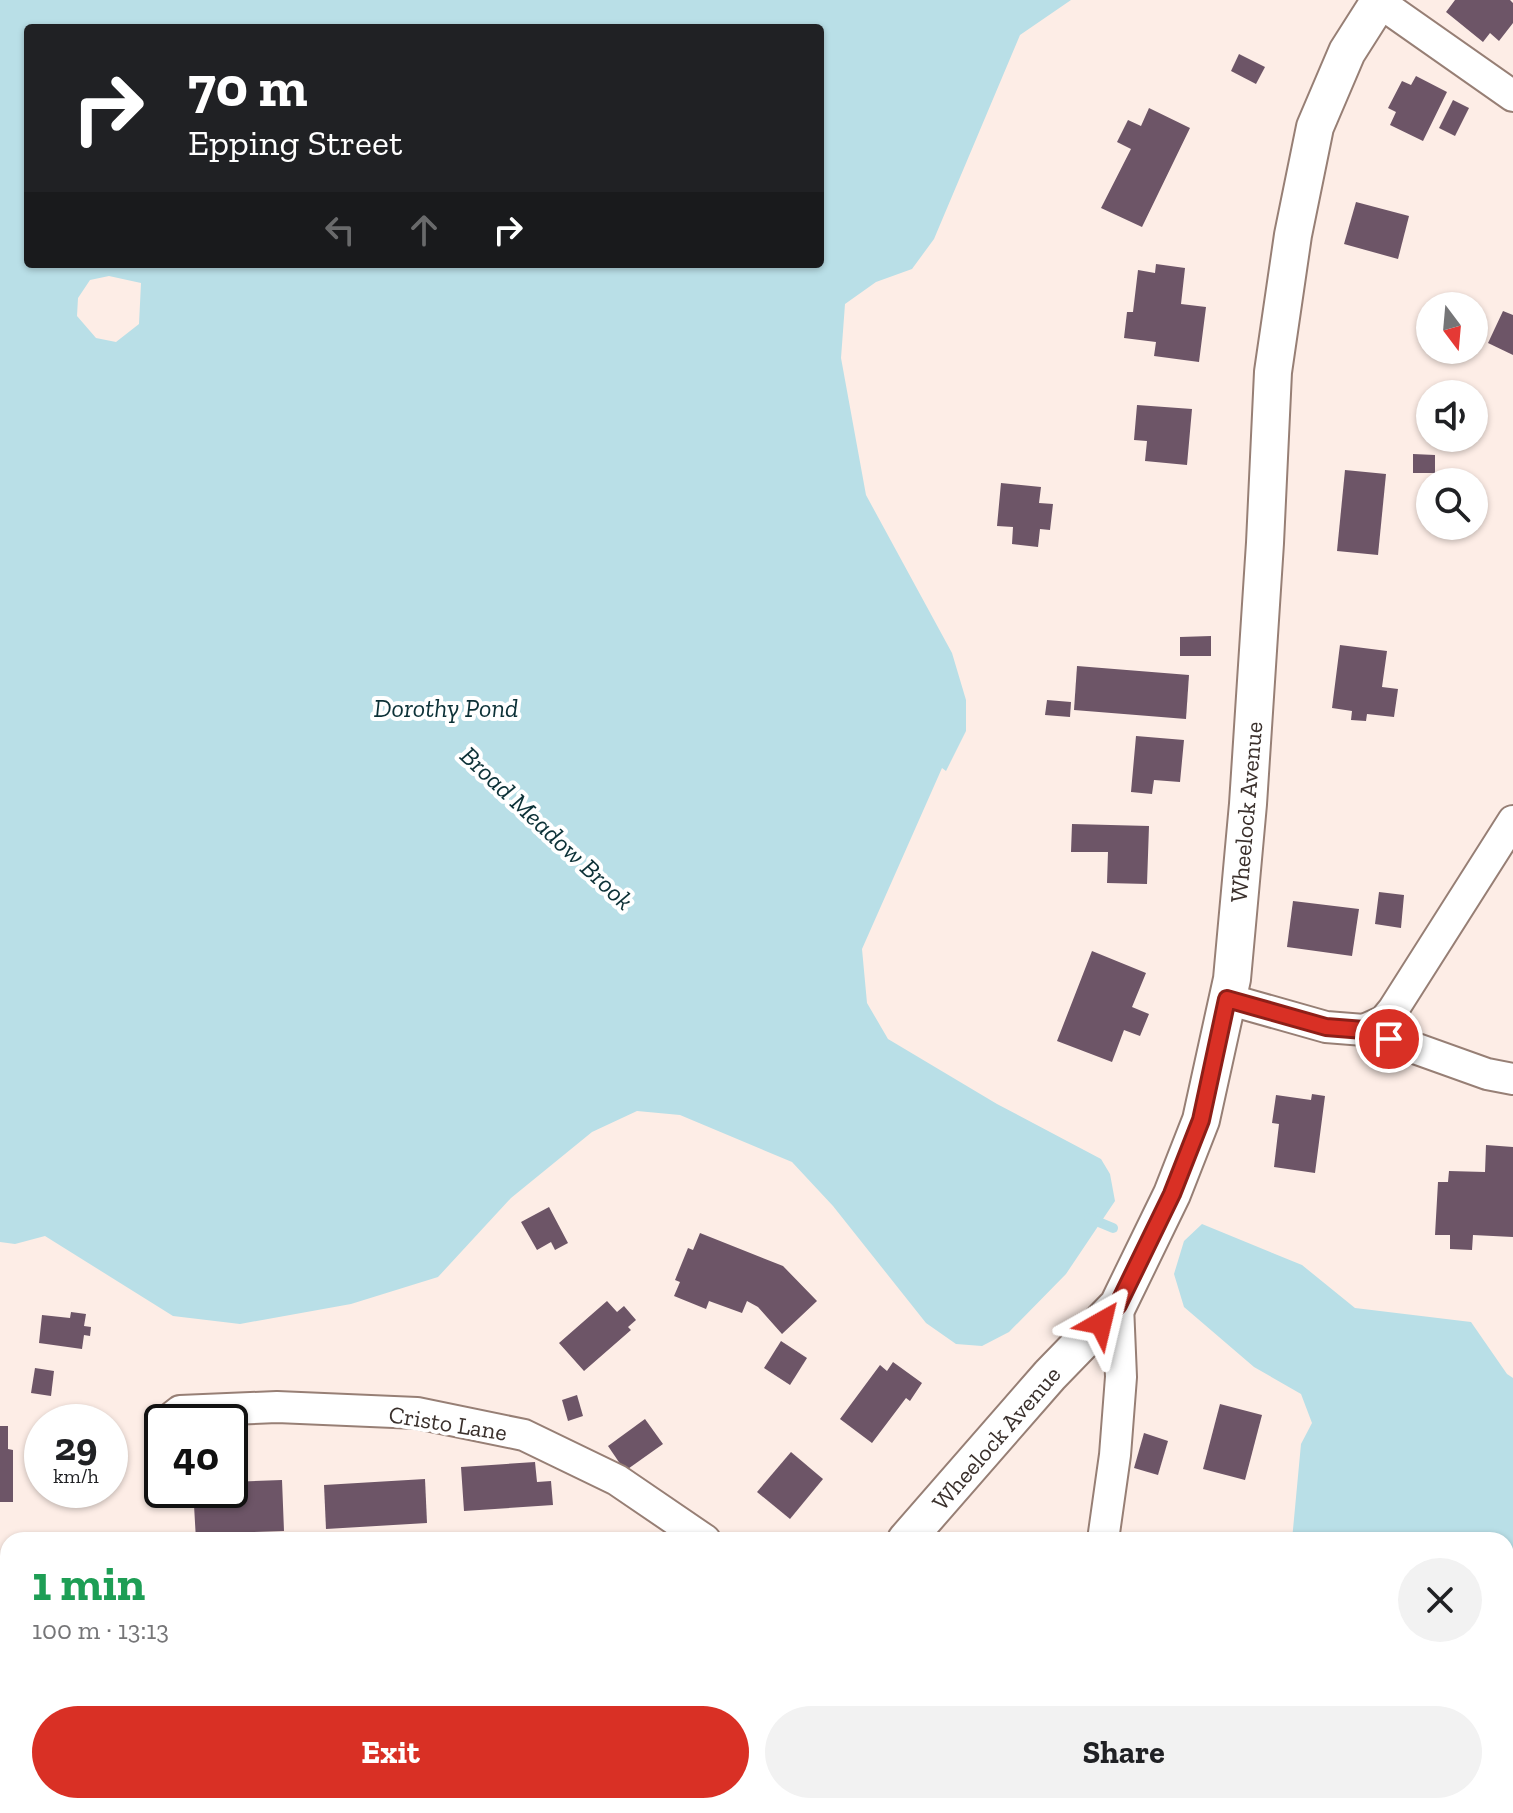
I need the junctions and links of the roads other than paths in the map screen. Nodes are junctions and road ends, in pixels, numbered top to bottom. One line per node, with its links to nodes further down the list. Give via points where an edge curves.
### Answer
1 (1379, 1): 2 (street); 4 (street, Wheelock Avenue, via 1347,52 1315,127 1293,235 1273,372 1248,804)
2 (1513, 96)
3 (1513, 821): 5 (street, via 1393,1010)
4 (1227, 999): 5 (street, via 1326,1027); 7 (street, Wheelock Avenue, via 1201,1120)
5 (1364, 1030): 6 (street)
6 (1513, 1079)
7 (1118, 1305): 10 (street, Wheelock Avenue); 11 (street, via 1121,1377)
8 (248, 1408): 9 (street, Cristo Lane, via 417,1413 524,1435 617,1480)
9 (693, 1532)
10 (913, 1532)
11 (1104, 1532)

